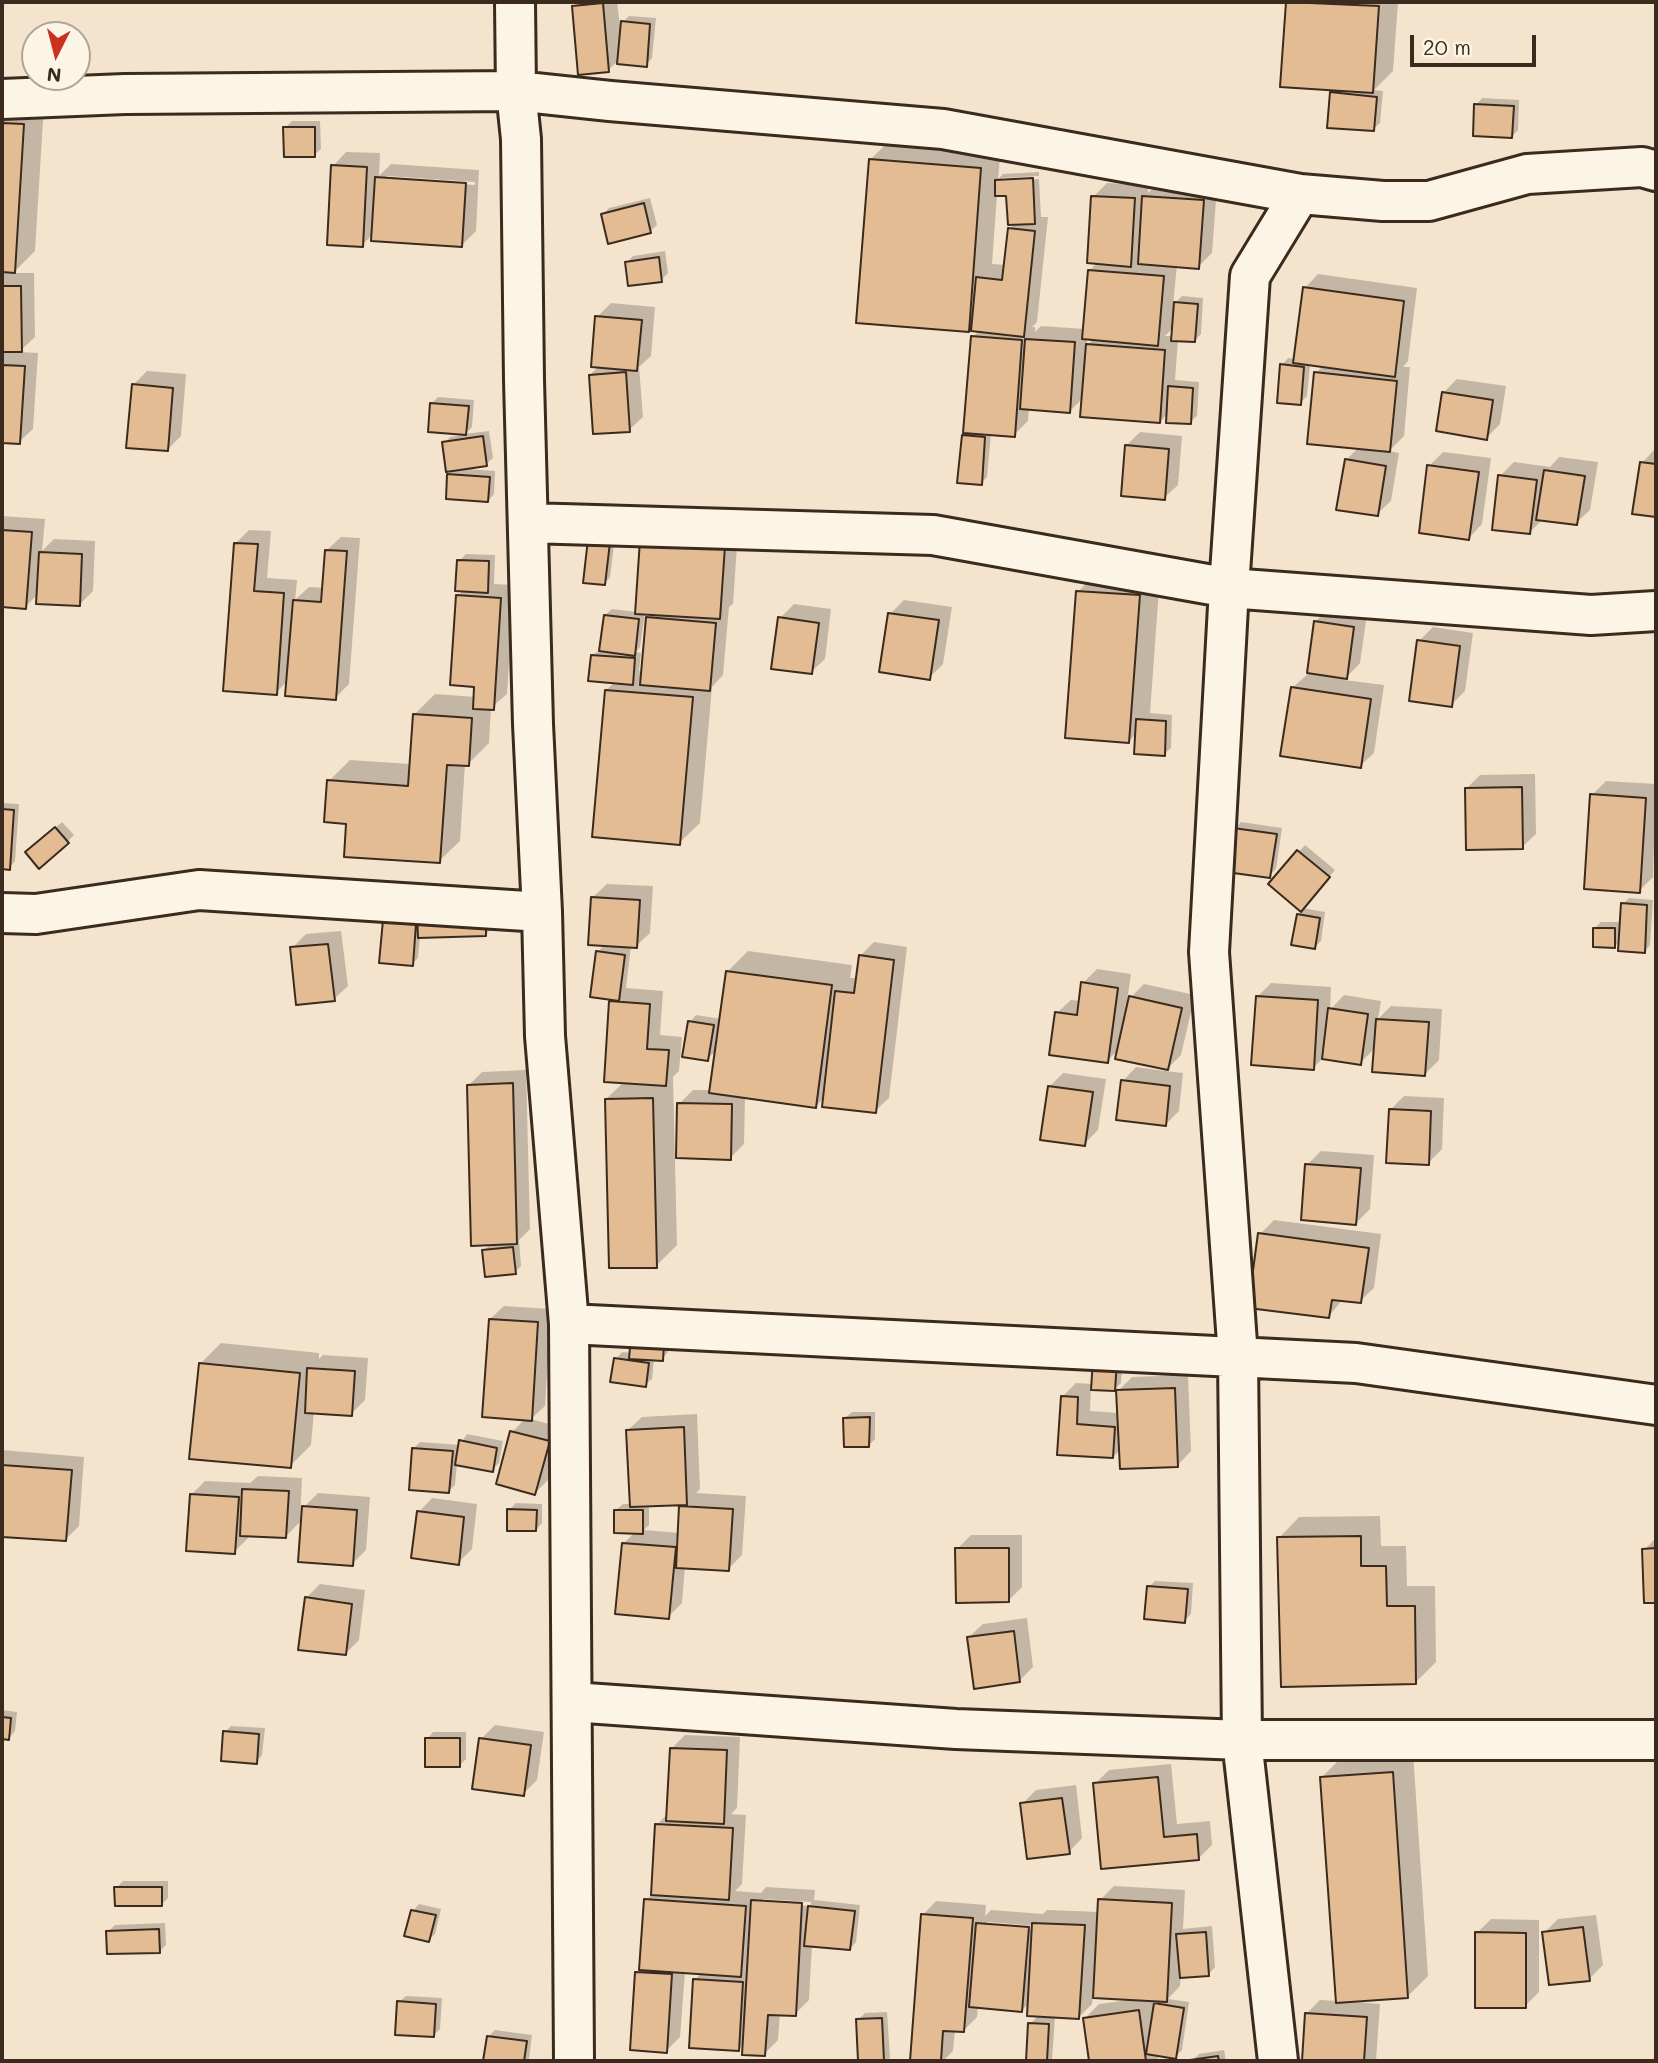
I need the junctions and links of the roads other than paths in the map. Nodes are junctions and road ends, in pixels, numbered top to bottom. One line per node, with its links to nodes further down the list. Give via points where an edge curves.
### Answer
1 (514, 2): 2 (street)
2 (516, 91): 3 (street); 5 (street, via 943,129); 6 (street, via 521,139)
3 (2, 99)
4 (1656, 171): 5 (street, via 1642,167 1527,174 1429,201)
5 (1300, 194): 7 (street, via 1250,276)
6 (528, 523): 7 (street, via 933,534); 9 (street)
7 (1229, 588): 8 (street, via 1591,615); 12 (street, via 1209,952)
8 (1656, 611)
9 (542, 912): 10 (street, via 199,890 36,914); 11 (street, via 545,1036)
10 (2, 913)
11 (569, 1324): 12 (street); 14 (street)
12 (1238, 1357): 13 (street, via 1356,1363); 15 (street)
13 (1656, 1405)
14 (572, 1702): 15 (street, via 956,1729); 17 (street)
15 (1242, 1740): 16 (street); 18 (street)
16 (1656, 1740)
17 (574, 2061)
18 (1278, 2061)

